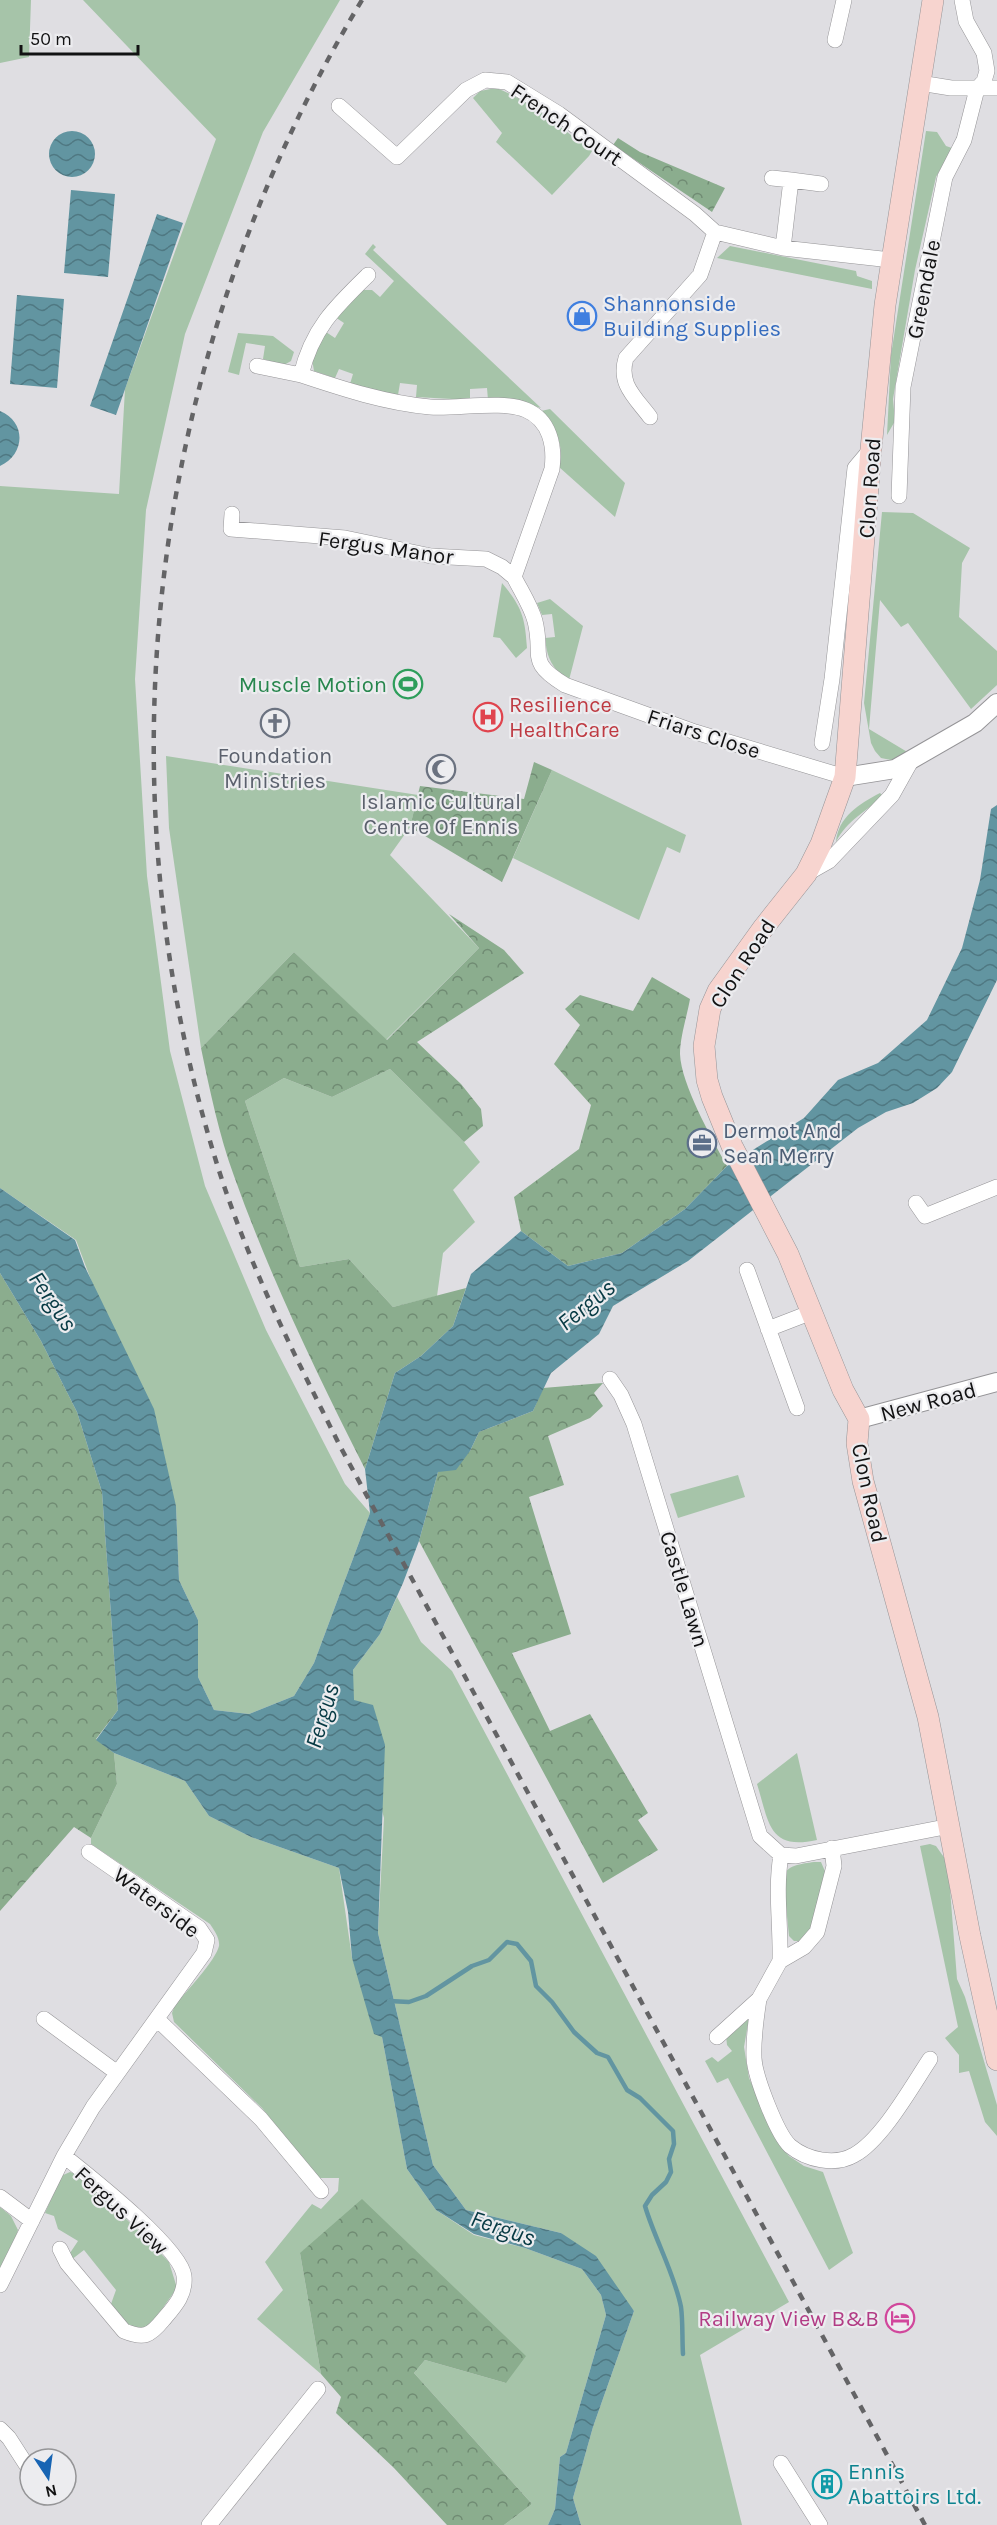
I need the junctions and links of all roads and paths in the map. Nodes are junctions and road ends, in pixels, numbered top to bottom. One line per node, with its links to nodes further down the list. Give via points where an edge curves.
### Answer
1 (844, 0): 4 (street)
2 (933, 0): 5 (main road, Clon Road)
3 (962, 0): 7 (street, Greendale, via 966,21 984,53 987,71)
4 (836, 40)
5 (920, 83): 7 (street); 14 (main road, Clon Road)
6 (997, 88): 7 (street)
7 (977, 89): 20 (street, Greendale, via 964,140 945,177 903,387)
8 (339, 106): 12 (street, French Court, via 397,158 466,90 485,80 507,82 559,114)
9 (772, 178): 10 (street)
10 (791, 180): 11 (street); 13 (street)
11 (821, 183)
12 (715, 232): 13 (street, French Court); 18 (street, via 700,275 626,358 624,385)
13 (783, 248): 14 (street, French Court)
14 (891, 260): 19 (main road, Clon Road)
15 (368, 275): 17 (street, via 332,310 305,358)
16 (257, 366): 17 (street)
17 (301, 375): 22 (street, via 347,391 428,407 510,406 528,411 542,422 551,438 552,469)
18 (650, 417)
19 (871, 449): 23 (street, via 855,468); 24 (main road, Clon Road)
20 (899, 496)
21 (232, 514): 22 (street, Fergus Manor, via 231,529 345,538 431,556 486,559)
22 (514, 577): 25 (street, Fergus Manor, via 535,618 538,661 548,675)
23 (832, 680): 24 (street); 27 (street)
24 (853, 683): 29 (main road, Clon Road)
25 (565, 685): 29 (street, Friars Close, via 695,732)
26 (997, 703): 28 (street, via 975,723)
27 (822, 743)
28 (911, 761): 29 (street, via 885,773); 30 (street, via 892,795 829,861)
29 (845, 777): 30 (main road, Clon Road)
30 (806, 874): 34 (main road, Clon Road, via 729,975 710,1009 704,1046 707,1080 732,1146)
31 (997, 1187): 32 (street, via 925,1216)
32 (916, 1203)
33 (747, 1270): 35 (street)
34 (812, 1312): 35 (street); 39 (main road, Clon Road)
35 (768, 1329): 38 (street)
36 (610, 1379): 43 (street, Castle Lawn, via 634,1424 760,1836)
37 (997, 1382): 39 (street, New Road)
38 (797, 1408)
39 (859, 1419): 40 (main road, Clon Road, via 857,1443 863,1481 928,1717)
40 (950, 1826): 41 (street); 45 (main road, Clon Road, via 970,1936)
41 (832, 1848): 43 (street, via 796,1856); 44 (street, via 834,1866 817,1932 804,1947)
42 (89, 1852): 48 (street, Waterside, via 199,1928 207,1940 204,1953)
43 (781, 1855): 44 (street)
44 (780, 1961): 46 (street)
45 (988, 1971): 51 (main road, Clon Road)
46 (759, 1999): 49 (street); 50 (street, via 754,2060 760,2086 789,2145 807,2156 841,2160 855,2155 878,2136)
47 (44, 2019): 52 (street)
48 (158, 2020): 52 (street); 54 (street, via 261,2119)
49 (717, 2037)
50 (930, 2059)
51 (997, 2060)
52 (116, 2072): 53 (street)
53 (64, 2156): 56 (street); 57 (street, Fergus View, via 164,2245 184,2273 184,2289 152,2334 137,2336 124,2331 66,2264)
54 (321, 2191)
55 (0, 2197): 56 (street)
56 (32, 2221): 58 (street)
57 (60, 2249)
58 (0, 2285)
59 (318, 2389): 63 (street)
60 (0, 2428): 61 (street)
61 (18, 2452)
62 (781, 2463): 64 (street)
63 (209, 2525)
64 (820, 2525)

